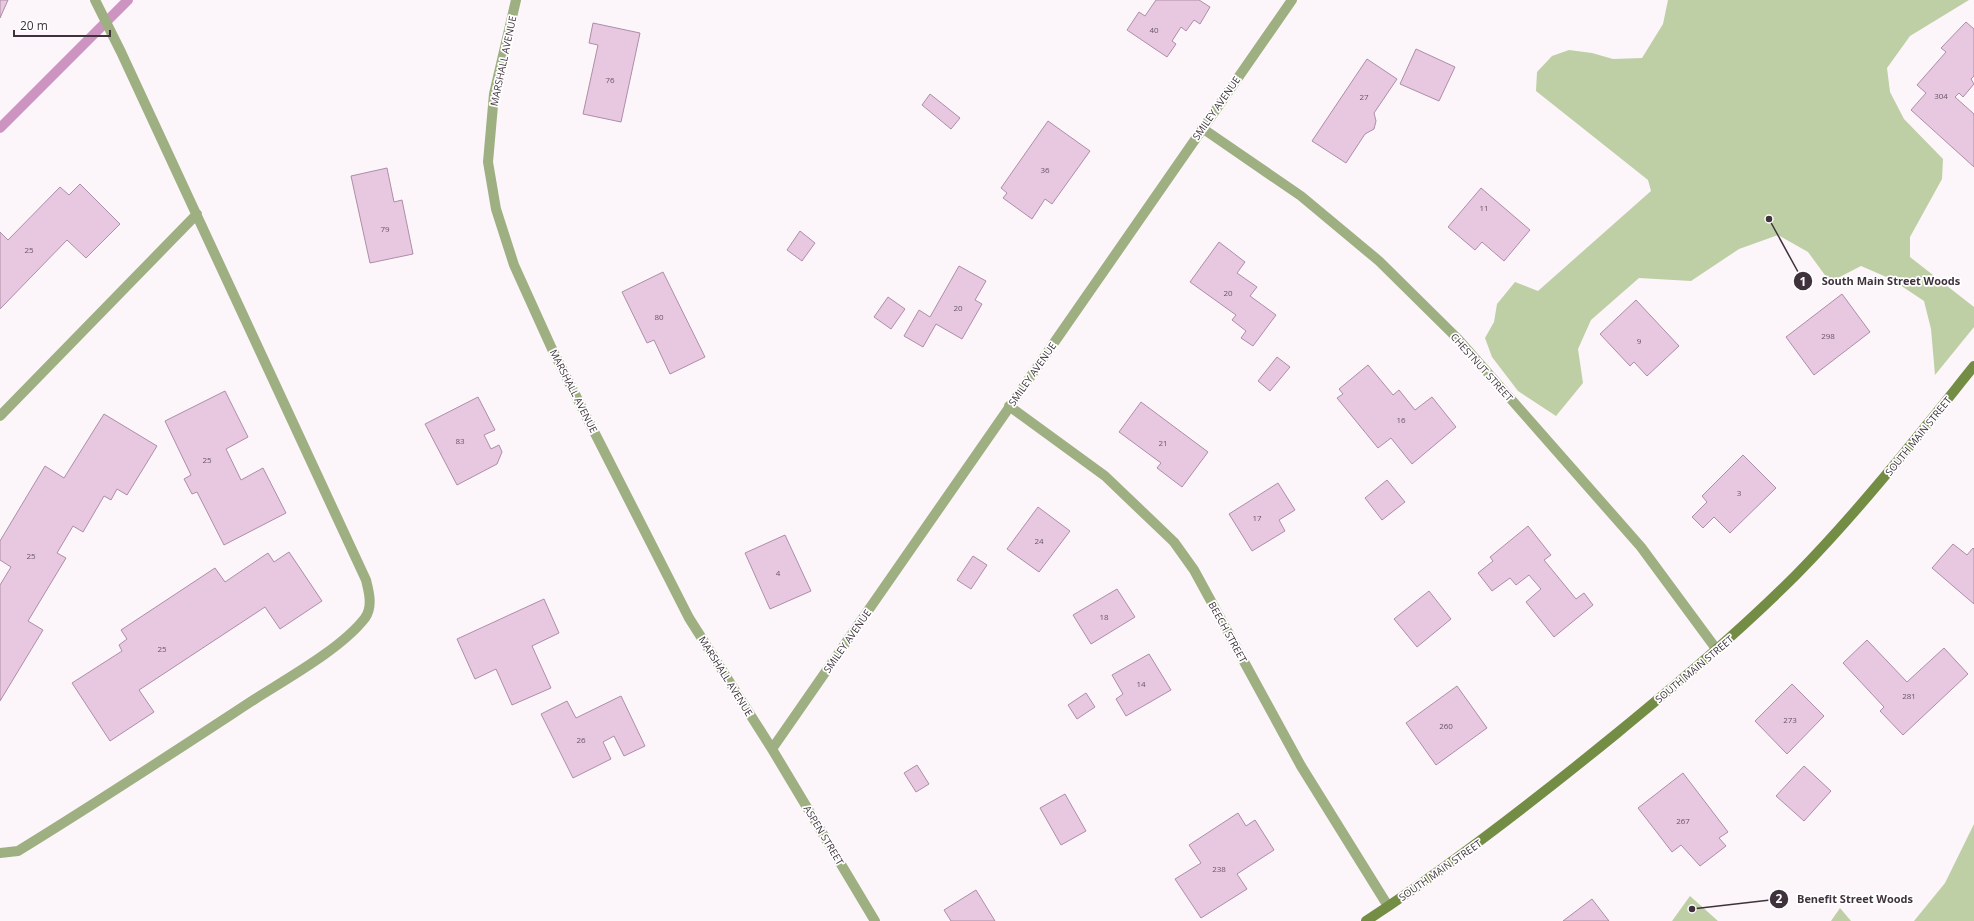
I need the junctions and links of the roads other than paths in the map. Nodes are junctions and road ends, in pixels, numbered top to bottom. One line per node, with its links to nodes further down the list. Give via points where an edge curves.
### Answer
1 (516, 0): 10 (street, MARSHALL AVENUE, via 494,94 488,162 496,209 514,265 552,349 689,618)
2 (1292, 0): 4 (street, SMILEY AVENUE)
3 (96, 3): 5 (street)
4 (1202, 128): 7 (street, SMILEY AVENUE); 9 (street, CHESTNUT STREET, via 1301,196 1379,261 1458,339 1641,547)
5 (197, 214): 8 (street); 11 (street, via 366,580 370,600 366,617 349,635 315,660 117,789 18,851)
6 (1974, 366): 9 (main road, SOUTH MAIN STREET, via 1855,512 1797,573)
7 (1009, 406): 10 (street, SMILEY AVENUE); 12 (street, BEECH STREET, via 1105,476 1174,542 1194,570 1301,766)
8 (0, 416)
9 (1717, 650): 12 (main road, SOUTH MAIN STREET, via 1495,830 1433,877)
10 (772, 749): 13 (street, ASPEN STREET)
11 (0, 853)
12 (1388, 906): 14 (main road, SOUTH MAIN STREET)
13 (875, 921)
14 (1366, 921)

